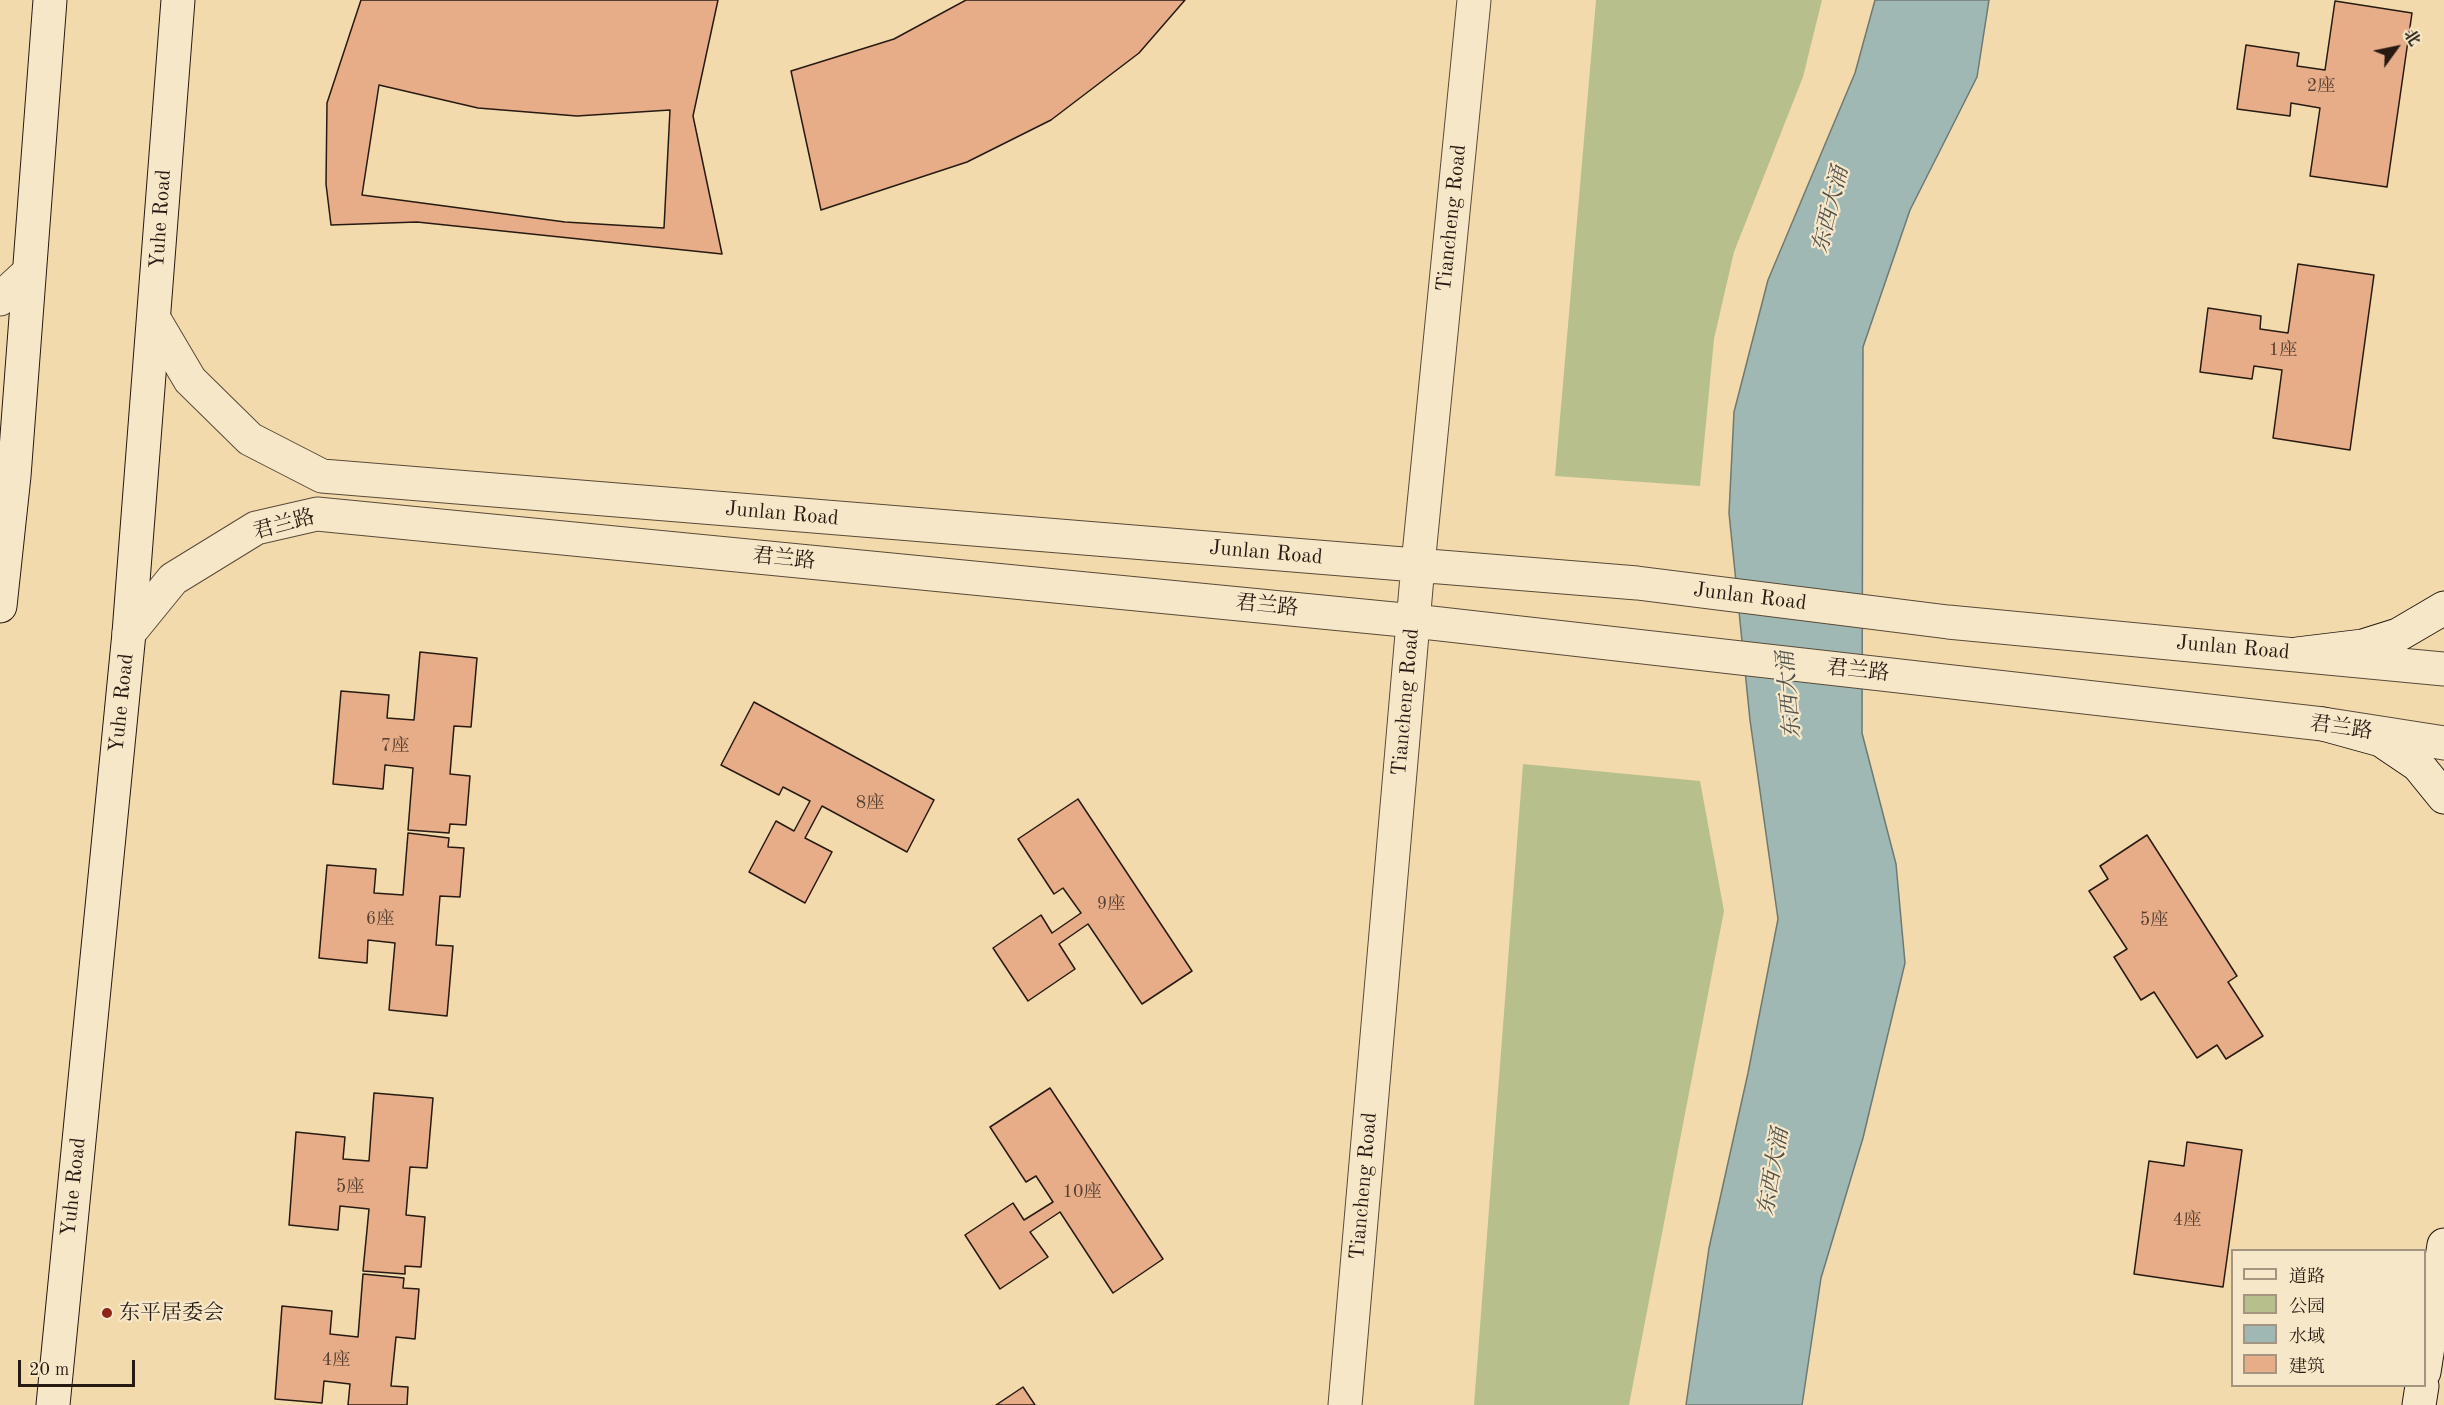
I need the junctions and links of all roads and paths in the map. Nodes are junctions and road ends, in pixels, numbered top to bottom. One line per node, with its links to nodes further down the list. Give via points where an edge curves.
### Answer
1 (50, 0): 4 (street)
2 (178, 0): 6 (street, Yuhe Road)
3 (1474, 0): 7 (street, Tiancheng Road)
4 (27, 274): 5 (street); 8 (street, via 14,476)
5 (0, 299)
6 (154, 319): 7 (street, Junlan Road, via 190,380 250,439 322,476); 11 (street, Yuhe Road)
7 (1419, 565): 10 (street, Tiancheng Road); 12 (street, Junlan Road, via 1637,583 1948,622)
8 (0, 606)
9 (2444, 608): 12 (street, via 2398,635 2363,646)
10 (1414, 621): 11 (street, 君兰路, via 317,514 256,528 173,579); 14 (street, 君兰路); 21 (street, Tiancheng Road)
11 (129, 633): 20 (street, Yuhe Road)
12 (2297, 654): 13 (street, Junlan Road)
13 (2444, 669)
14 (2323, 724): 15 (street, 君兰路); 16 (street, via 2381,741 2418,765)
15 (2444, 743)
16 (2444, 797)
17 (2444, 1245): 18 (street)
18 (2426, 1359)
19 (2422, 1387): 22 (street)
20 (53, 1405)
21 (1345, 1405)
22 (2420, 1405)

